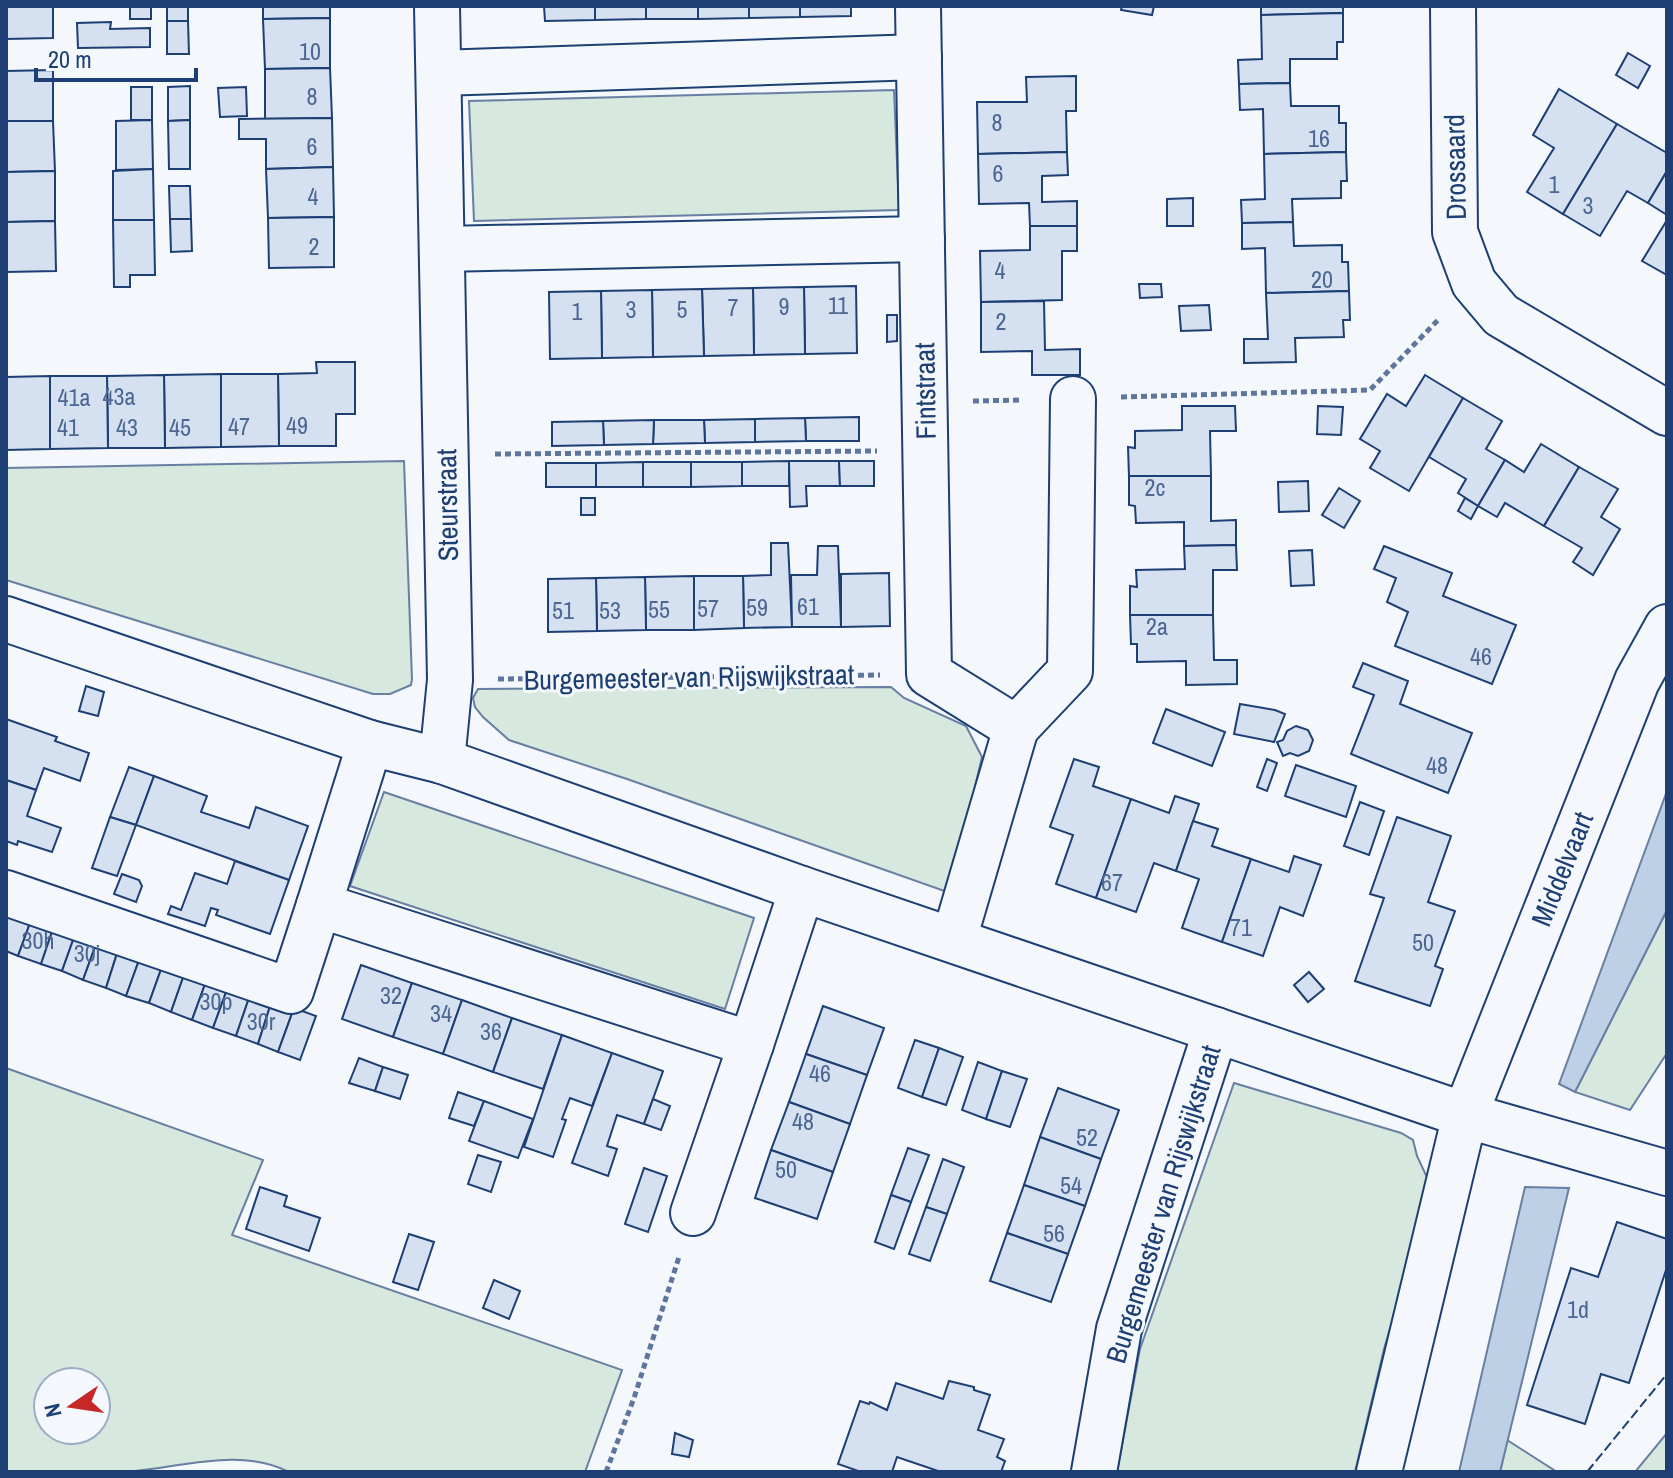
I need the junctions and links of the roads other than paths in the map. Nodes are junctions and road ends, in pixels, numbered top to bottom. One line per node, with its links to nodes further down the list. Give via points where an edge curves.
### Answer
1 (437, 6): 5 (street, Steurstraat)
2 (918, 6): 4 (street, Fintstraat)
3 (1453, 6): 9 (street, Drossaard, via 1455,232 1474,283 1501,315)
4 (919, 57): 5 (street); 6 (street, Fintstraat)
5 (439, 73): 7 (street, Steurstraat)
6 (922, 239): 7 (street); 12 (street, Fintstraat, via 929,674)
7 (443, 249): 14 (street, Steurstraat, via 450,680)
8 (1073, 399): 12 (street, via 1070,671)
9 (1667, 413)
10 (6, 619): 13 (street, Burgemeester van Rijswijkstraat)
11 (1667, 627): 21 (street, Middelvaart, via 1637,681)
12 (1016, 728): 18 (street)
13 (370, 743): 14 (street, Burgemeester van Rijswijkstraat); 17 (street)
14 (442, 761): 15 (street, Burgemeester van Rijswijkstraat)
15 (802, 889): 18 (street, Burgemeester van Rijswijkstraat); 20 (street)
16 (6, 893): 17 (street, via 291,991)
17 (319, 905): 20 (street)
18 (954, 939): 19 (street, Burgemeester van Rijswijkstraat)
19 (1216, 1030): 21 (street, Burgemeester van Rijswijkstraat); 24 (street, Burgemeester van Rijswijkstraat, via 1119,1329)
20 (751, 1044): 23 (street)
21 (1465, 1115): 22 (street); 25 (street, Middelvaart)
22 (1667, 1173)
23 (693, 1213)
24 (1094, 1472)
25 (1379, 1472)

